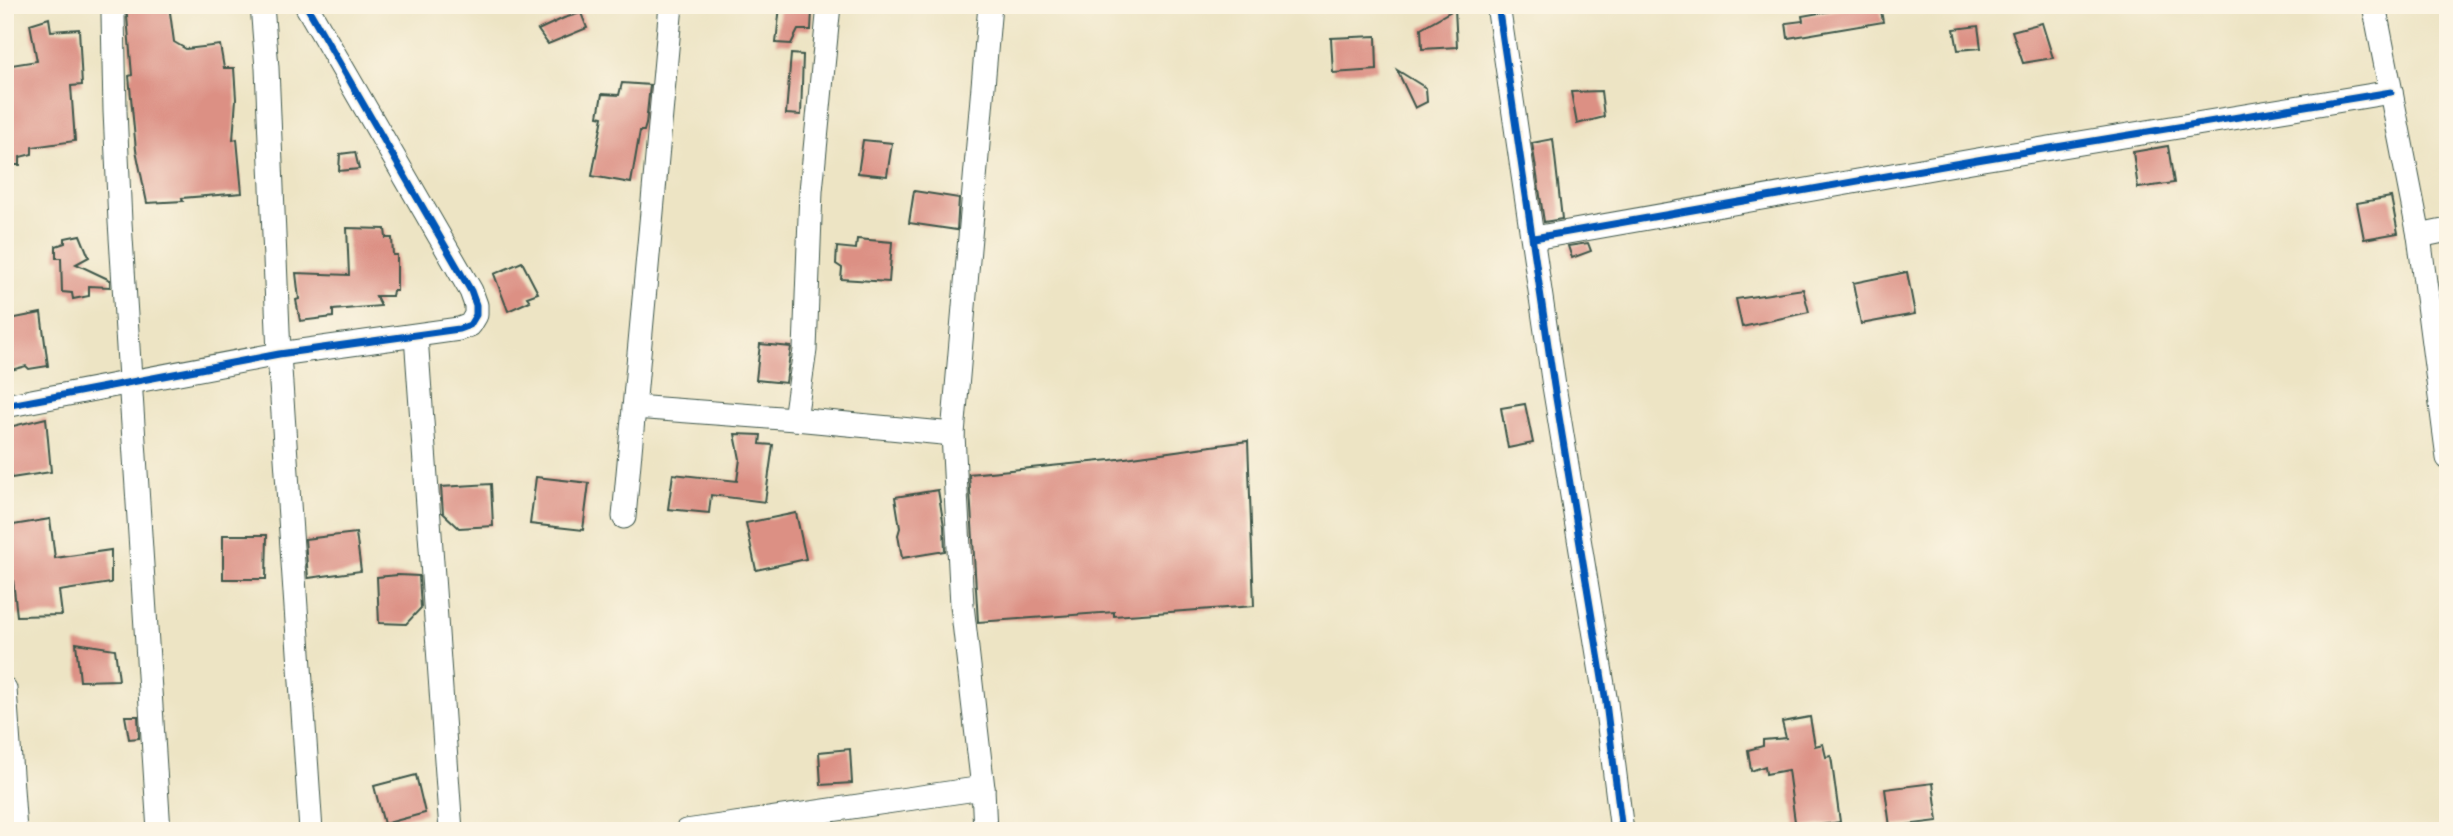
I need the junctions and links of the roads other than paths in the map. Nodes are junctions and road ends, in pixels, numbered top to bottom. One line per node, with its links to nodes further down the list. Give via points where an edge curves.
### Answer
1 (262, 5): 14 (street)
2 (306, 5): 13 (street, via 476,305 470,325)
3 (671, 5): 17 (street)
4 (829, 5): 18 (street)
5 (990, 5): 19 (street)
6 (1498, 5): 12 (street)
7 (2374, 5): 9 (street)
8 (113, 15): 15 (street)
9 (2391, 92): 11 (street); 12 (street)
10 (2448, 230): 11 (street)
11 (2419, 236): 20 (street)
12 (1534, 239): 31 (street)
13 (415, 336): 14 (street); 28 (street)
14 (279, 354): 15 (street); 27 (street)
15 (131, 381): 16 (street); 26 (street)
16 (5, 405)
17 (634, 407): 18 (street); 21 (street)
18 (796, 419): 19 (street)
19 (953, 433): 23 (street, via 962,604)
20 (2448, 458)
21 (624, 517)
22 (5, 689): 25 (street)
23 (983, 788): 24 (street); 30 (street)
24 (740, 827): 29 (street)
25 (15, 831)
26 (159, 831)
27 (311, 831)
28 (450, 831)
29 (686, 831)
30 (985, 831)
31 (1622, 831)

